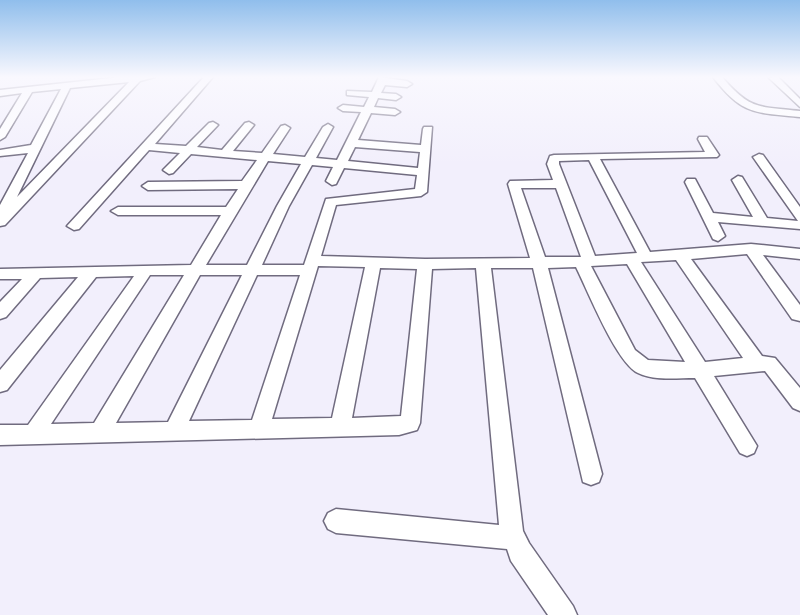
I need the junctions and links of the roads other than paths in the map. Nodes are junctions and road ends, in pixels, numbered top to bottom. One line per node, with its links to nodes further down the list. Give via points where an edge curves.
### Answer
1 (19, 106): 16 (street)
2 (57, 106): 20 (street)
3 (106, 106): 40 (street)
4 (183, 106): 19 (street)
5 (369, 106): 8 (street)
6 (743, 106): 10 (street, via 759,111)
7 (343, 108): 8 (street)
8 (367, 110): 9 (street); 18 (street)
9 (395, 112)
10 (800, 114)
11 (213, 124): 21 (street)
12 (249, 125): 24 (street)
13 (328, 127): 29 (street)
14 (285, 128): 27 (street)
15 (428, 129): 22 (street)
16 (0, 137)
17 (703, 139): 26 (street, via 713,155)
18 (350, 143): 22 (street); 30 (street)
19 (146, 146): 21 (street); 45 (street)
20 (36, 148): 23 (street); 40 (street)
21 (190, 149): 24 (street); 31 (street)
22 (426, 149): 32 (street)
23 (0, 152)
24 (225, 153): 27 (street)
25 (593, 156): 26 (street); 35 (street, via 554,158 553,164); 50 (street)
26 (682, 156): 41 (street)
27 (265, 157): 29 (street); 36 (street)
28 (759, 157): 42 (street)
29 (306, 162): 30 (street); 60 (street)
30 (339, 165): 32 (street); 34 (street)
31 (169, 170)
32 (423, 172): 56 (street, via 419,193 333,201)
33 (738, 180): 43 (street)
34 (332, 181)
35 (561, 184): 51 (street); 52 (street, via 514,184)
36 (246, 185): 37 (street); 39 (street)
37 (148, 186)
38 (118, 211): 39 (street)
39 (230, 211): 59 (street)
40 (4, 213)
41 (709, 217): 43 (street); 46 (street)
42 (800, 217)
43 (763, 222): 44 (street)
44 (800, 225)
45 (74, 226)
46 (718, 236)
47 (751, 249): 48 (street); 49 (street); 64 (street)
48 (679, 253): 50 (street); 65 (street)
49 (800, 254)
50 (638, 257): 51 (street); 66 (street)
51 (585, 261): 52 (street); 66 (street, via 629,355 636,362 656,370)
52 (539, 262): 54 (street); 76 (street)
53 (373, 263): 55 (street); 56 (street); 69 (street)
54 (483, 263): 55 (street); 78 (street)
55 (426, 264): 69 (street, via 410,423)
56 (310, 265): 60 (street); 70 (street)
57 (146, 270): 58 (street); 59 (street); 73 (street)
58 (92, 271): 61 (street); 67 (street)
59 (197, 271): 60 (street); 72 (street)
60 (250, 271): 71 (street)
61 (37, 272): 62 (street); 63 (street)
62 (0, 274)
63 (0, 313)
64 (798, 315)
65 (756, 364): 66 (street); 68 (street, via 772,365)
66 (698, 370): 75 (street)
67 (0, 384)
68 (800, 402)
69 (340, 427): 70 (street)
70 (259, 429): 71 (street)
71 (174, 431): 72 (street)
72 (99, 433): 73 (street)
73 (33, 434): 74 (street)
74 (0, 435)
75 (747, 446)
76 (591, 474)
77 (336, 521): 78 (street)
78 (512, 538): 79 (street)
79 (564, 615)

